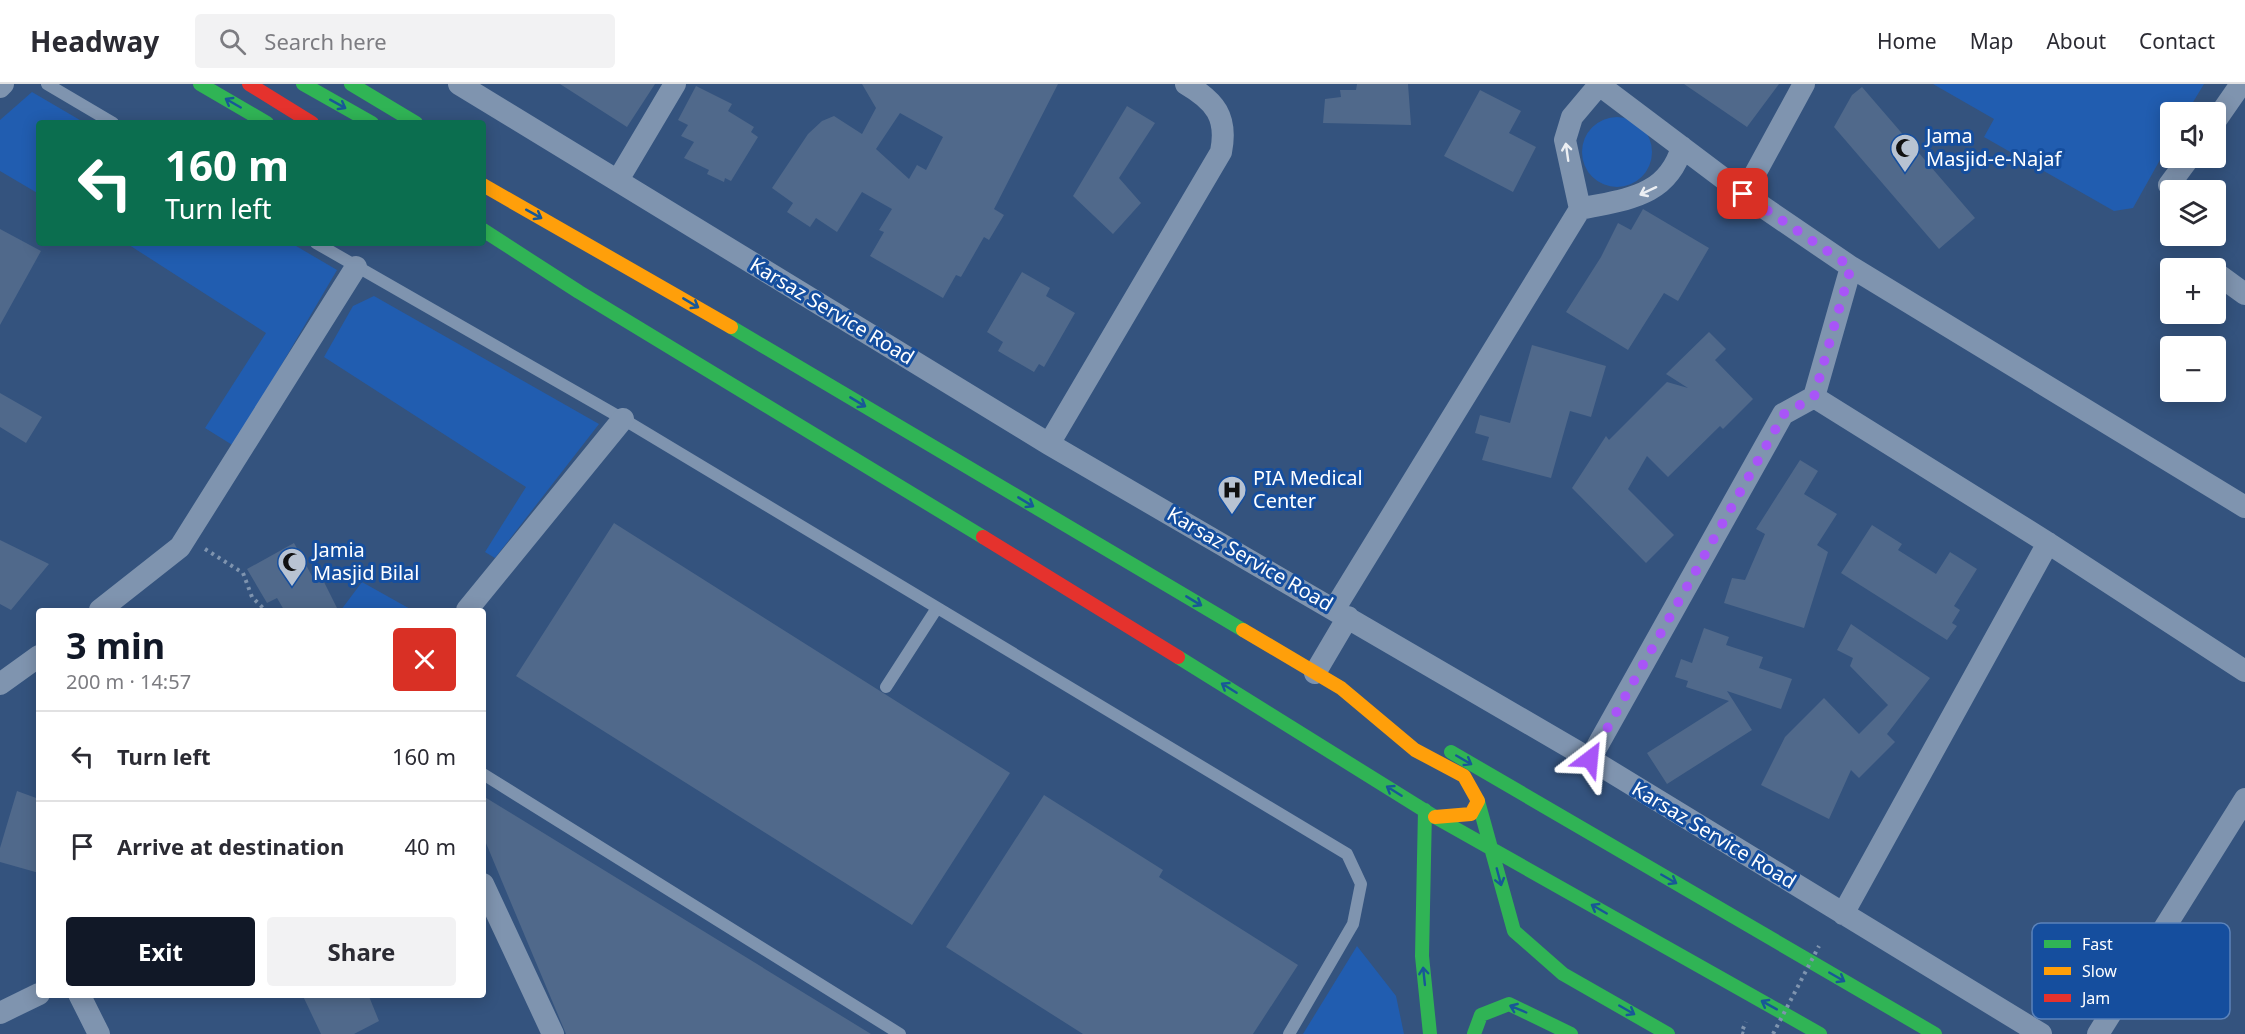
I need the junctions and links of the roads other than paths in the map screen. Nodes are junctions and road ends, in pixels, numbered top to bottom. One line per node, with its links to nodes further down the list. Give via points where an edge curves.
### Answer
1 (47, 84): 13 (lane)
2 (200, 84): 14 (main road, one-way to 2)
3 (249, 84): 15 (main road)
4 (303, 84): 16 (main road, one-way to 16)
5 (351, 84): 17 (main road)
6 (459, 84): 19 (street, Karsaz Service Road)
7 (675, 84): 19 (street)
8 (1186, 84): 35 (street, via 1208,97 1219,114 1225,134 1221,152)
9 (1598, 84): 18 (street); 22 (street, one-way to 9, via 1565,140 1572,117)
10 (1804, 84): 21 (street)
11 (2241, 84): 12 (street)
12 (2226, 106)
13 (108, 120)
14 (262, 120)
15 (307, 120)
16 (367, 120)
17 (411, 120)
18 (1682, 147): 21 (street); 22 (street, one-way to 22, via 1677,163 1662,183 1642,194)
19 (618, 180): 35 (street, Karsaz Service Road)
20 (486, 187): 29 (main road, one-way to 29)
21 (1743, 194): 28 (street)
22 (1580, 209): 41 (street)
23 (581, 225): 29 (main road)
24 (486, 232): 31 (main road)
25 (486, 244): 31 (main road)
26 (321, 246): 27 (lane)
27 (356, 267): 34 (lane); 38 (street, via 180,547)
28 (1851, 267): 33 (street); 36 (street)
29 (640, 273): 44 (main road, one-way to 44)
30 (2226, 281): 32 (street)
31 (579, 291): 54 (main road, one-way to 31)
32 (2245, 294)
33 (1814, 397): 37 (street); 50 (street, via 1784,414)
34 (623, 419): 39 (street); 40 (lane)
35 (1049, 444): 41 (street, Karsaz Service Road)
36 (2245, 507)
37 (2048, 543): 43 (street); 57 (street)
38 (103, 608)
39 (469, 608)
40 (937, 608): 46 (lane); 66 (lane, via 1347,854 1360,884 1353,924)
41 (1341, 613): 44 (street); 50 (street, Karsaz Service Road)
42 (36, 658): 45 (street)
43 (2245, 671)
44 (1315, 673): 47 (main road)
45 (0, 684)
46 (886, 687)
47 (1341, 688): 48 (main road); 53 (main road, via 1414,750 1464,776)
48 (1413, 729)
49 (1443, 747): 72 (main road, one-way to 72)
50 (1590, 759): 57 (street, Karsaz Service Road)
51 (486, 776): 65 (lane)
52 (2245, 799): 58 (street)
53 (1478, 801): 54 (main road, via 1471,814); 55 (main road)
54 (1430, 813): 55 (main road); 67 (main road, one-way to 54, via 1422,956)
55 (1492, 848): 70 (main road, one-way to 70, via 1514,931 1563,974); 71 (main road, one-way to 55)
56 (486, 890): 64 (street)
57 (1843, 914): 73 (street, Karsaz Service Road)
58 (2167, 923)
59 (36, 995): 61 (street)
60 (81, 998): 63 (street)
61 (0, 1013)
62 (2107, 1019): 74 (street)
63 (99, 1034)
64 (554, 1034)
65 (900, 1034)
66 (1289, 1034)
67 (1430, 1034)
68 (1474, 1034): 69 (main road, one-way to 68, via 1509,1005 1481,1015)
69 (1571, 1034)
70 (1668, 1034)
71 (1820, 1034)
72 (1935, 1034)
73 (2041, 1034)
74 (2098, 1034)

